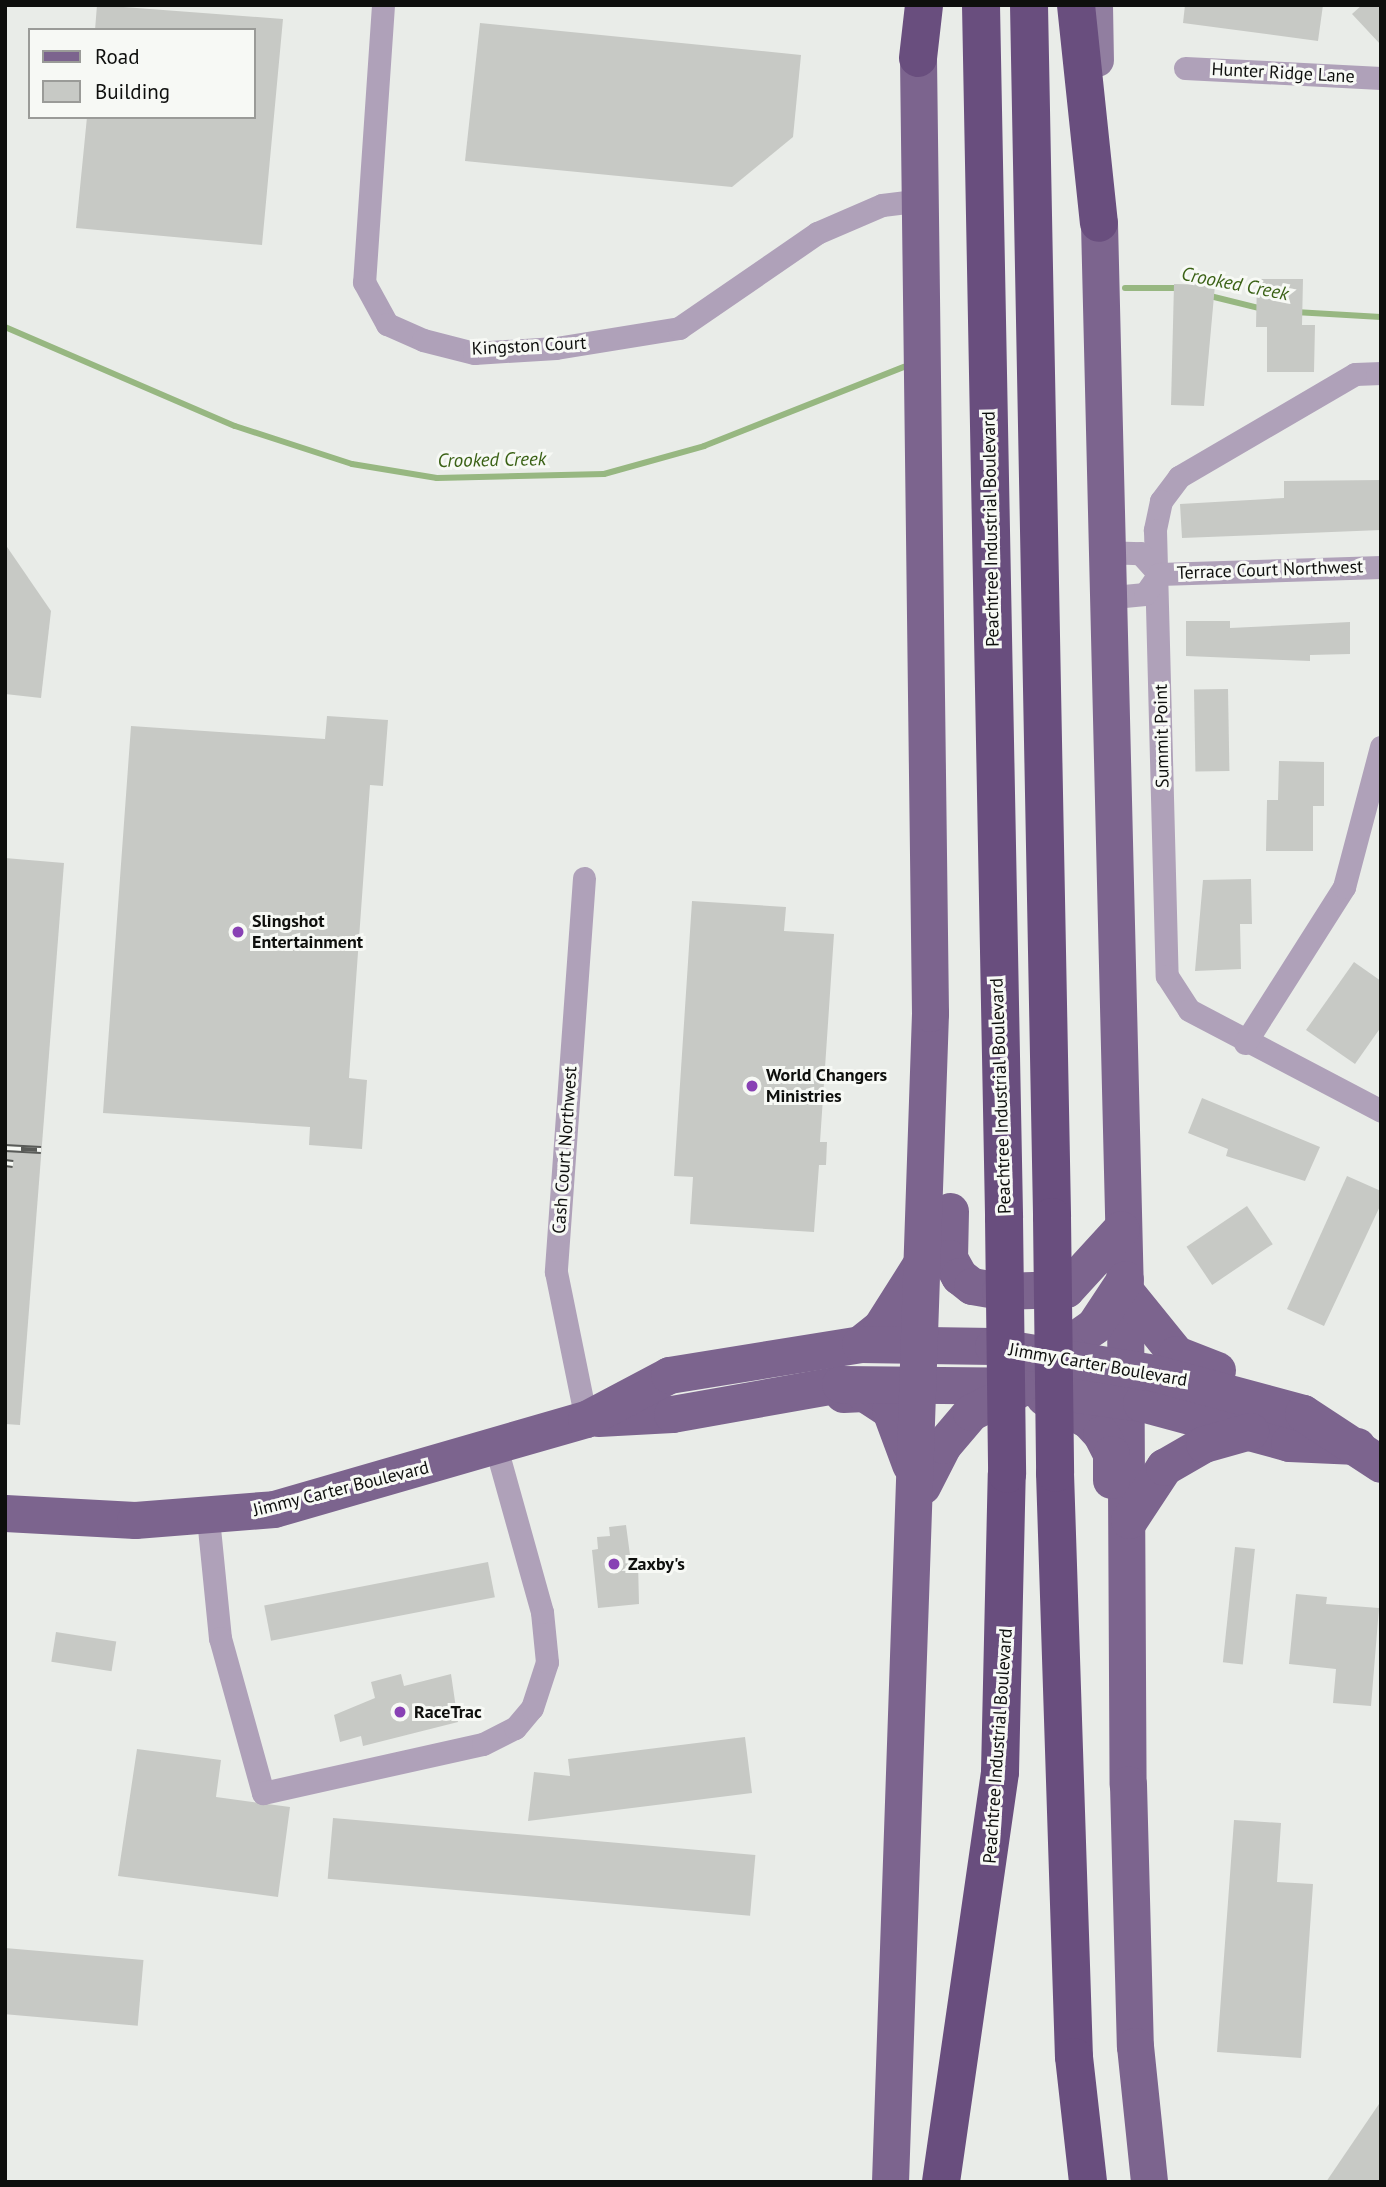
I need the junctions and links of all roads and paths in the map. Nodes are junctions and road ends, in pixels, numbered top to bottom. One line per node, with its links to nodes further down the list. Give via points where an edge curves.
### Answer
1 (383, 5): 11 (street, Kingston Court, via 364,282 387,324 423,340 474,353 556,348 678,328 817,233 882,205)
2 (917, 5): 8 (main road)
3 (924, 5): 8 (highway)
4 (981, 5): 40 (highway, Peachtree Industrial Boulevard, bridge, via 1007,1474 1000,1772)
5 (1029, 5): 41 (highway, bridge, via 1055,1473 1074,2057)
6 (1076, 5): 12 (highway)
7 (1096, 5): 12 (main road)
8 (918, 58): 11 (main road)
9 (1185, 68): 10 (street, Hunter Ridge Lane)
10 (1381, 78)
11 (921, 200): 20 (main road)
12 (1099, 223): 14 (main road)
13 (1381, 373): 16 (street, Summit Point, via 1355,374 1179,477 1161,501 1155,530)
14 (1103, 552): 16 (street, Terrace Court Northwest, via 1140,553); 17 (main road)
15 (1381, 567): 16 (street, Terrace Court Northwest)
16 (1159, 574): 17 (street, Terrace Court Northwest, via 1145,594); 21 (street, Summit Point, via 1167,976 1189,1010)
17 (1103, 598): 23 (main road)
18 (1381, 747): 21 (street, via 1344,887)
19 (584, 878): 30 (street, Cash Court Northwest, via 556,1272)
20 (930, 1013): 23 (main road, via 954,1041 949,1258 960,1276 972,1286 1000,1291 1066,1289); 24 (main road)
21 (1245, 1043): 22 (street, Summit Point)
22 (1381, 1111)
23 (1121, 1229): 25 (main road)
24 (923, 1268): 26 (main road); 26 (main road, via 881,1327); 27 (main road, via 952,1323)
25 (1125, 1285): 27 (main road, via 1102,1317); 28 (main road); 33 (main road, via 1176,1354 1305,1397 1340,1421)
26 (904, 1353): 27 (main road, Jimmy Carter Boulevard); 29 (main road, Jimmy Carter Boulevard, via 815,1387); 30 (main road, Jimmy Carter Boulevard, via 670,1375); 34 (main road)
27 (1018, 1374): 28 (main road, Jimmy Carter Boulevard); 28 (main road, via 1086,1384); 34 (main road, via 1004,1392 971,1412 943,1445); 38 (main road, via 1088,1420 1111,1454 1113,1762)
28 (1133, 1380): 31 (main road, Jimmy Carter Boulevard); 33 (main road, Jimmy Carter Boulevard, via 1293,1409); 37 (main road)
29 (672, 1414): 30 (main road, Jimmy Carter Boulevard); 34 (main road, via 864,1393 890,1410 905,1439)
30 (586, 1419): 32 (main road, Jimmy Carter Boulevard)
31 (1251, 1431): 33 (main road, Jimmy Carter Boulevard); 37 (main road, via 1204,1444 1164,1467 1141,1494)
32 (496, 1447): 36 (main road, Jimmy Carter Boulevard, via 274,1509); 36 (street, via 542,1612 547,1662 532,1708 515,1728 483,1744 263,1793 220,1638)
33 (1369, 1455)
34 (916, 1499): 39 (main road)
35 (5, 1513): 36 (main road, Jimmy Carter Boulevard)
36 (208, 1518)
37 (1128, 1525): 38 (main road)
38 (1128, 1784): 42 (main road, via 1135,2046)
39 (890, 2182)
40 (941, 2182)
41 (1088, 2182)
42 (1149, 2182)

